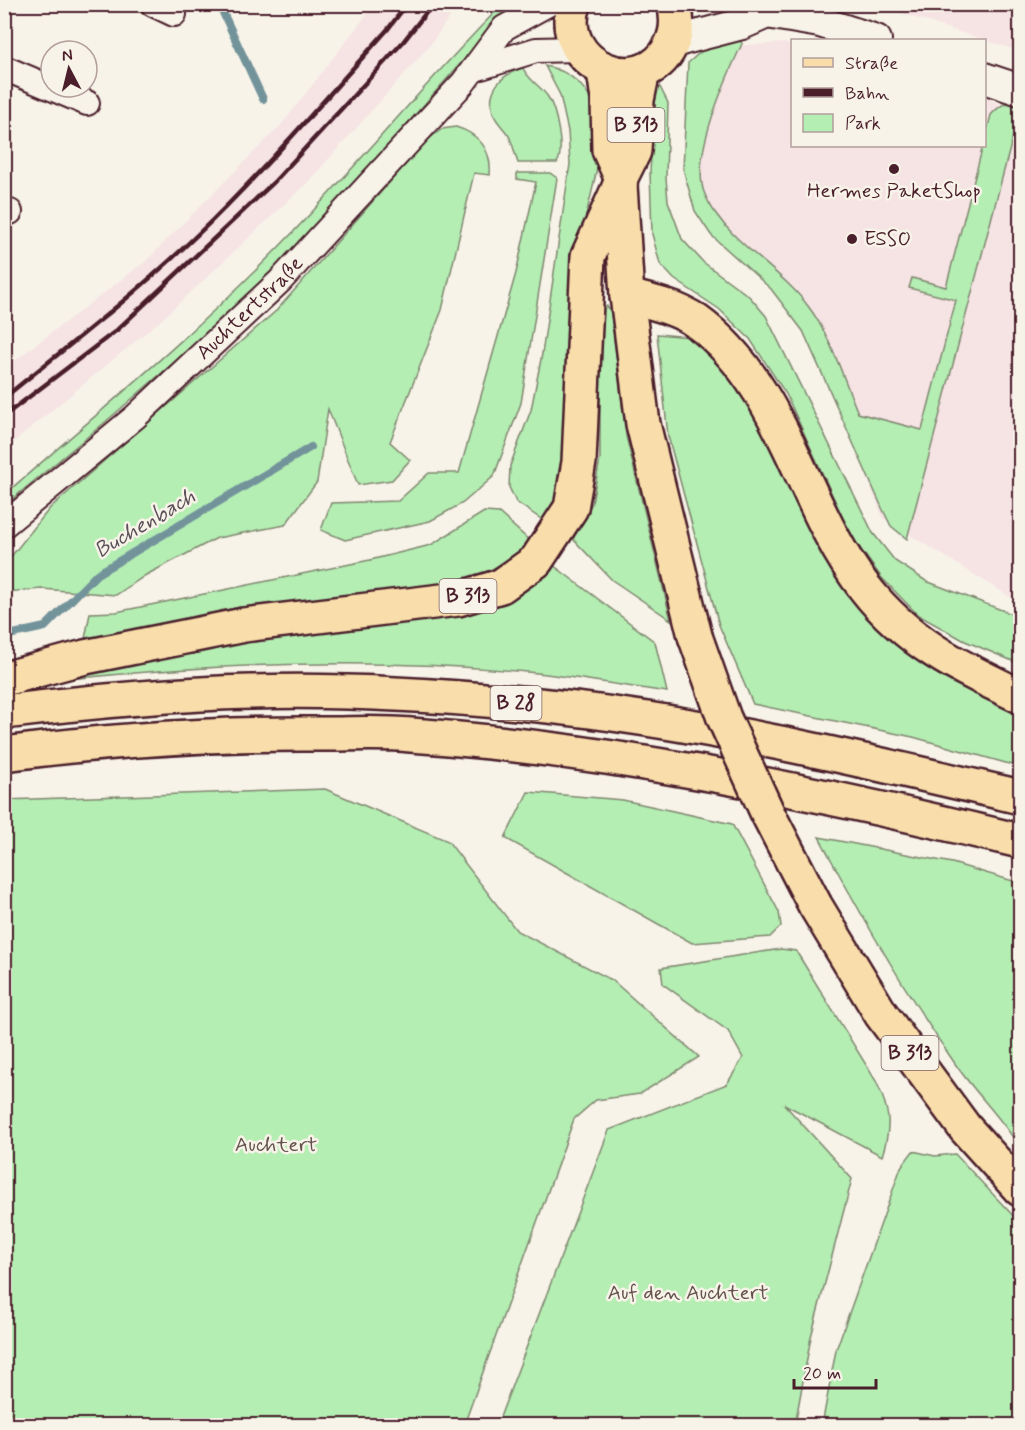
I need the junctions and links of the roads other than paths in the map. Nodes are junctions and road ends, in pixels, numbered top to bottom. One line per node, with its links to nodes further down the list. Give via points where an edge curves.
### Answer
1 (548, 4): 9 (street, Auchtertstraße, via 504,28)
2 (574, 4): 7 (main road, via 571,26)
3 (674, 4): 6 (main road)
4 (759, 9): 5 (street); 6 (street, via 742,24)
5 (873, 39)
6 (673, 42): 11 (main road, via 661,59)
7 (579, 49): 9 (street, via 536,50); 10 (main road)
8 (4, 68): 14 (street)
9 (475, 69): 17 (street, Auchtertstraße, via 280,281 135,417)
10 (604, 70): 11 (main road, via 628,75); 15 (main road, B 313, via 609,150)
11 (643, 71): 15 (main road, B 313, via 634,151)
12 (986, 79): 13 (street)
13 (1020, 90)
14 (87, 103)
15 (620, 181): 16 (main road, B 313); 18 (main road, B 313, via 588,256 579,462 571,508 536,561 501,586 458,599 244,625 85,657)
16 (627, 296): 19 (main road, via 694,320 733,352 770,409 827,530 864,588 899,627 948,662); 24 (main road, B 313, bridge, via 643,424 695,636 724,718 766,812 815,905 881,1014 965,1128)
17 (4, 525)
18 (4, 679)
19 (1020, 696)
20 (4, 712): 22 (main road, B 28, via 89,702 252,692 415,695 531,704 665,722 836,754)
21 (4, 754): 23 (main road, B 28, via 89,743 252,733 409,734 673,766 844,799)
22 (1020, 797)
23 (1020, 841)
24 (1020, 1189)

